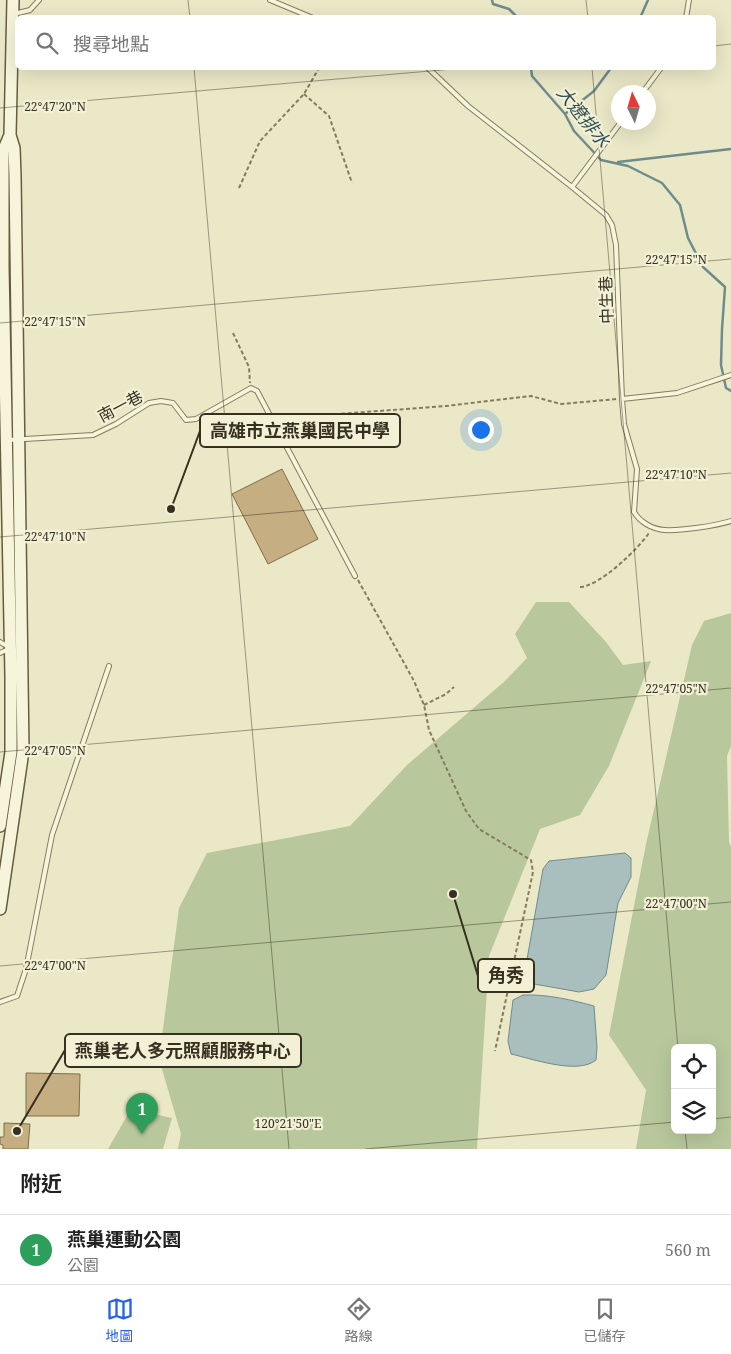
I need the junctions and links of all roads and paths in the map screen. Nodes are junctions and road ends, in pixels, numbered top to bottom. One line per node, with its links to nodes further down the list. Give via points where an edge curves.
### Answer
1 (13, 0): 5 (main road)
2 (39, 0): 5 (lane, via 30,10)
3 (270, 0): 6 (lane)
4 (689, 0): 7 (lane)
5 (13, 15): 14 (main road)
6 (306, 15)
7 (686, 15)
8 (318, 70): 12 (path)
9 (430, 70): 16 (lane, 中生巷, via 468,106)
10 (660, 70): 11 (lane)
11 (649, 85)
12 (304, 94): 15 (path, via 329,116); 17 (path, via 260,141)
13 (615, 130): 16 (lane)
14 (10, 135): 18 (main road, via 3,151); 24 (main road, via 15,176)
15 (352, 183)
16 (572, 187): 22 (lane, 中生巷, via 606,215 612,225 616,245)
17 (239, 188)
18 (2, 268): 24 (main road)
19 (233, 333): 21 (path, via 249,367)
20 (731, 375): 22 (lane, via 677,393)
21 (251, 388): 24 (lane, 南一巷, via 196,419 186,420 173,403 161,401 149,403 93,435); 27 (lane, via 257,391)
22 (622, 399): 23 (path, via 561,404 531,396 338,414); 26 (lane, 中生巷, via 624,424 637,469 634,512)
23 (327, 426)
24 (13, 440): 30 (main road)
25 (731, 522): 26 (lane, via 664,530)
26 (653, 527): 28 (path, via 638,548 603,577 587,587)
27 (355, 576): 34 (path, via 414,681)
28 (580, 587)
29 (0, 642): 30 (lane)
30 (16, 648): 31 (lane); 35 (main road, via 10,752); 36 (main road, via 23,751)
31 (0, 653)
32 (109, 666): 37 (lane, via 52,835 26,969 17,996)
33 (454, 687): 34 (path)
34 (424, 705): 38 (path, via 429,730 466,811 479,829 530,860 533,872)
35 (0, 826)
36 (0, 909)
37 (0, 1002)
38 (495, 1051)

